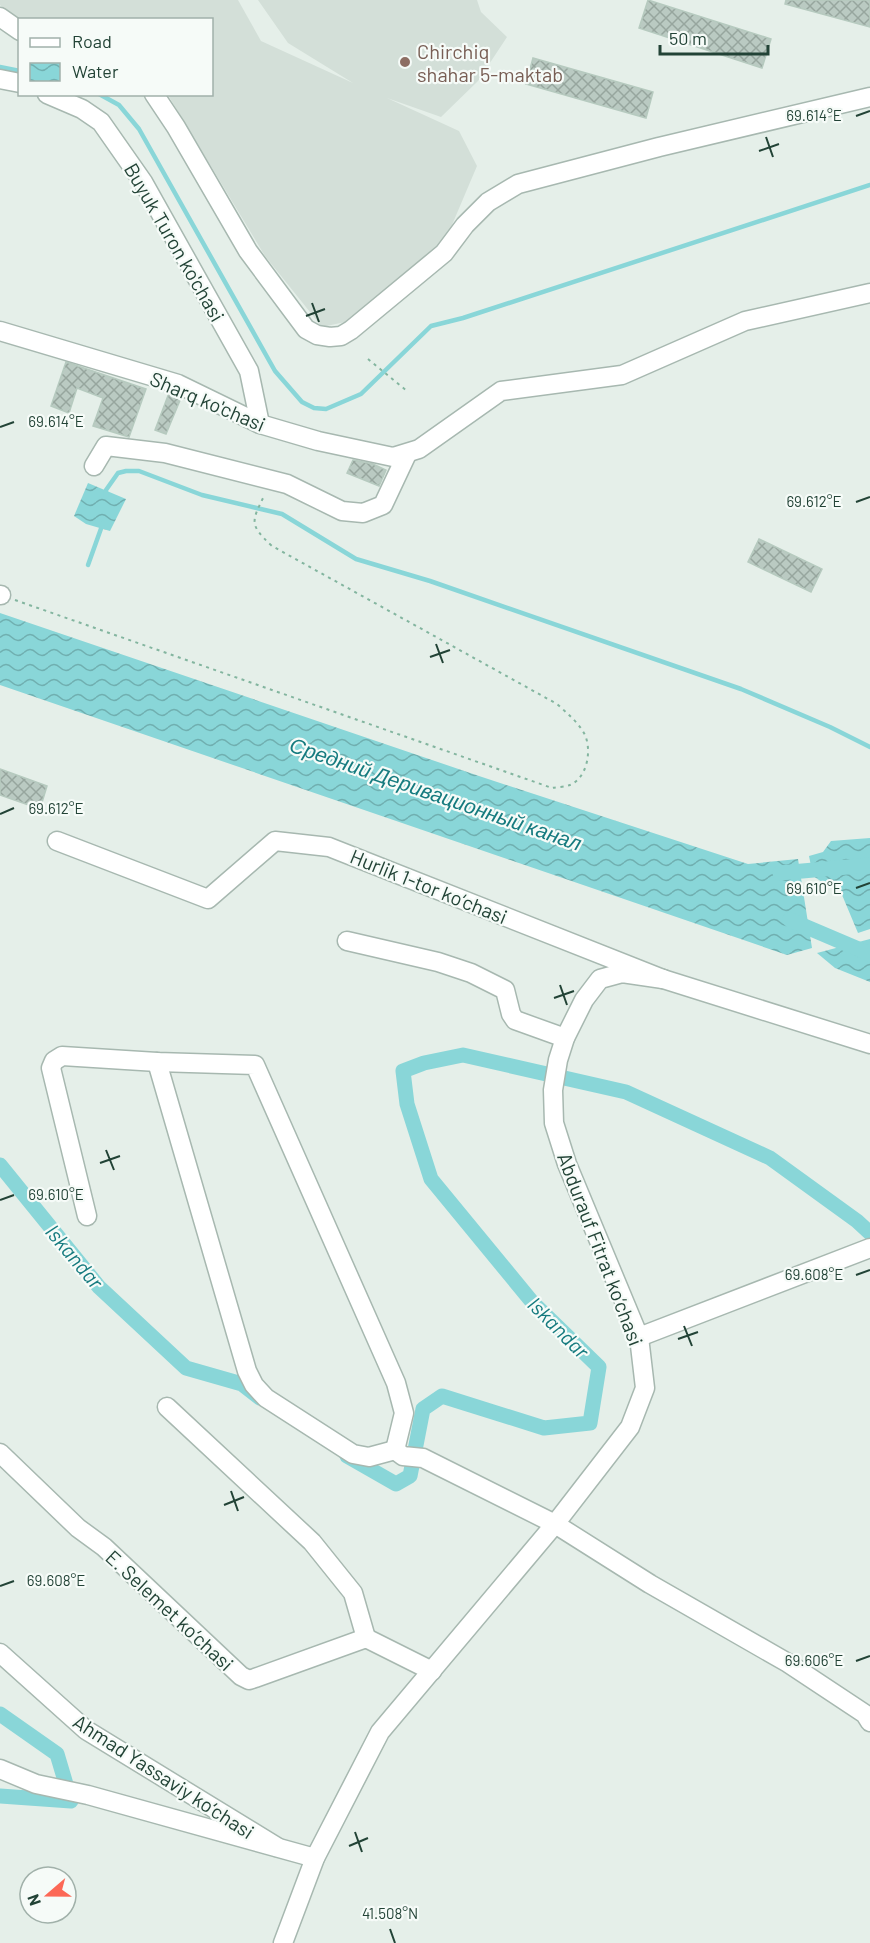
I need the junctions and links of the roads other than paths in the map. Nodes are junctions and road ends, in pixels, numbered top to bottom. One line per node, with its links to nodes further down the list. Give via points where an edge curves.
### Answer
1 (0, 17): 2 (street)
2 (18, 30)
3 (0, 79): 4 (street)
4 (18, 83)
5 (52, 96): 10 (street, Buyuk Turon ko'chasi, via 101,122 143,182 249,371)
6 (155, 96): 7 (street, via 248,252 306,329 330,337 341,336 374,313 444,253 488,202 518,184)
7 (870, 97)
8 (870, 293): 11 (street, via 745,321 622,375 501,391)
9 (0, 331): 10 (street, Sharq ko'chasi, via 178,384)
10 (260, 424): 11 (street, Sharq ko'chasi, via 328,444 393,457)
11 (413, 452): 12 (street, via 383,505 363,513 342,511 287,484 165,453 106,446)
12 (94, 466)
13 (57, 841): 15 (street, Hurlik 1-tor ko‘chasi, via 208,899 275,841 329,847)
14 (347, 941): 16 (street, via 471,973 506,990 515,1020)
15 (663, 979): 16 (street, Hurlik 1-tor ko‘chasi, via 622,974 600,979 584,1000); 17 (street, Hurlik 1-tor ko‘chasi)
16 (565, 1038): 18 (street, Hurlik 1-tor ko‘chasi)
17 (870, 1044)
18 (558, 1060): 22 (street, Abdurauf Fitrat ko‘chasi, via 553,1090 554,1123 567,1164)
19 (157, 1062): 20 (street, via 62,1056 54,1061 51,1068); 25 (street, via 254,1385 266,1398 352,1454 369,1457); 25 (street, via 251,1064 258,1069 396,1383 404,1413)
20 (87, 1216)
21 (869, 1249): 22 (street)
22 (639, 1337): 26 (street, Abdurauf Fitrat ko‘chasi, via 645,1388 630,1427)
23 (167, 1407): 27 (street, via 312,1542 352,1593)
24 (0, 1453): 27 (street, E. Selemet ko‘chasi, via 241,1676 249,1680)
25 (399, 1453): 26 (street, via 423,1458)
26 (555, 1524): 29 (street, Abdurauf Fitrat ko‘chasi); 30 (street, via 788,1663 865,1714)
27 (366, 1638): 29 (street)
28 (0, 1653): 32 (street, Ahmad Yassaviy ko‘chasi, via 86,1730)
29 (432, 1671): 33 (street, Abdurauf Fitrat ko‘chasi, via 380,1732)
30 (870, 1722)
31 (0, 1770): 32 (street, via 36,1784)
32 (277, 1847): 33 (street)
33 (315, 1858): 34 (street, Abdurauf Fitrat ko‘chasi)
34 (283, 1943)

